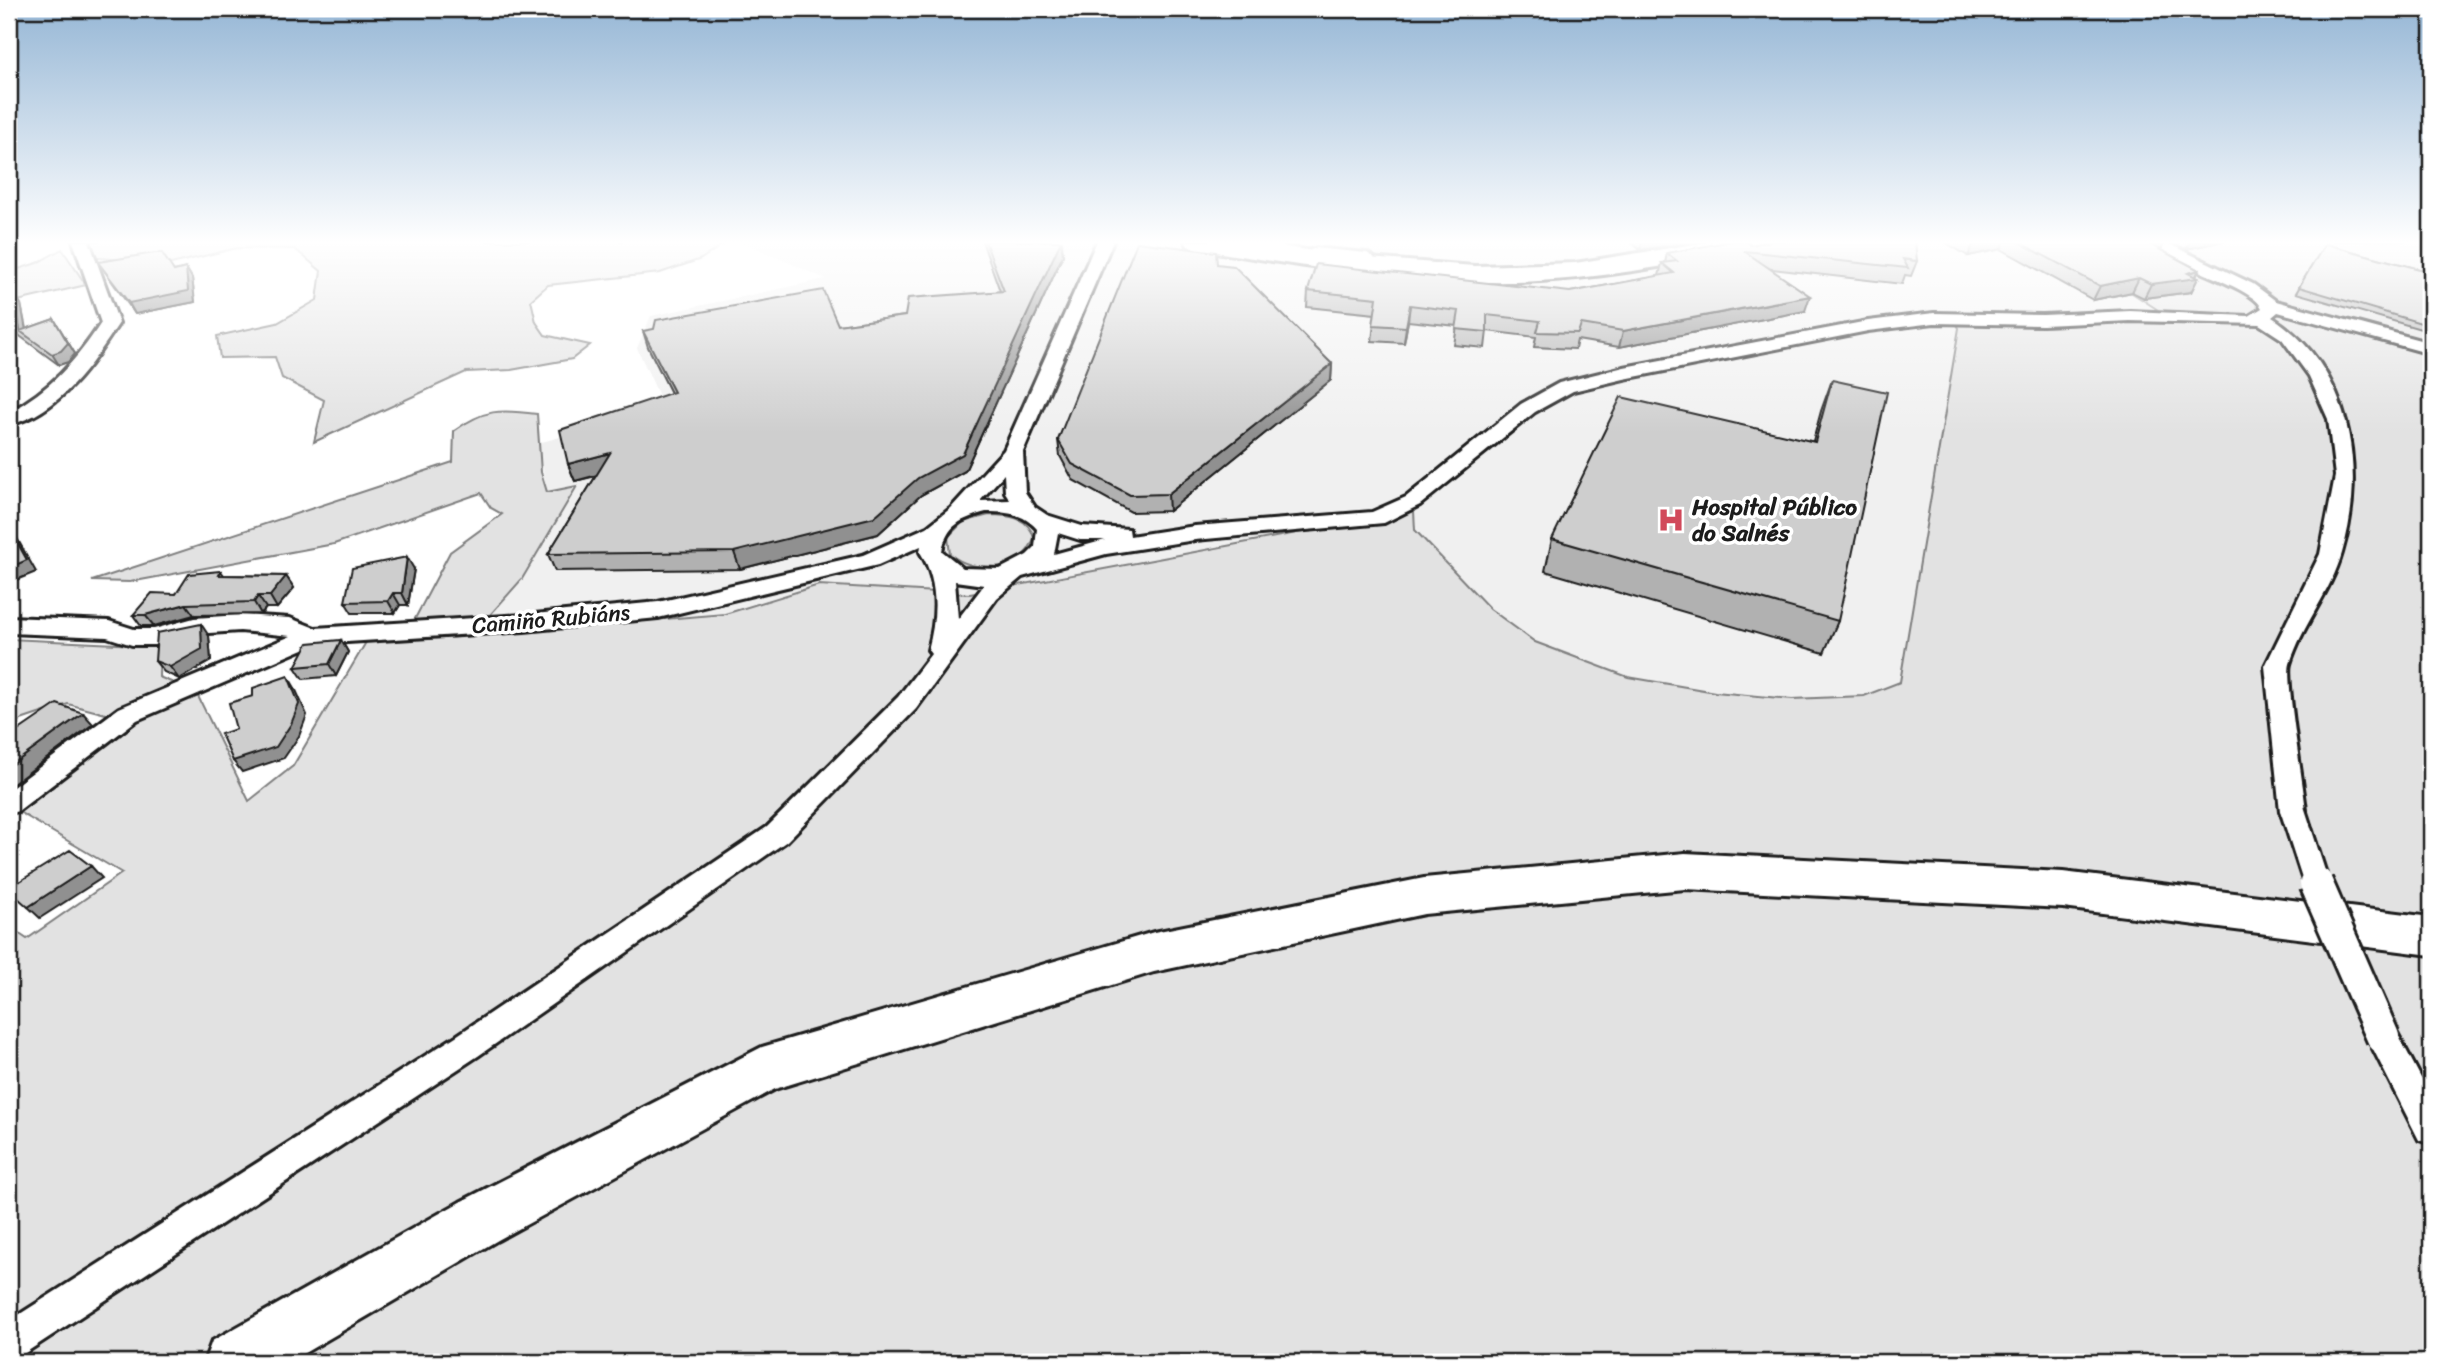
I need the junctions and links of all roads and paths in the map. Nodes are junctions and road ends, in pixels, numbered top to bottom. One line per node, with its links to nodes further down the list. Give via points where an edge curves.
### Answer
1 (104, 305): 6 (street, via 110,323 76,374 56,394)
2 (1077, 305): 7 (street)
3 (2260, 305): 4 (street)
4 (2265, 311): 5 (street); 11 (street, via 2242,321 2130,316 1934,318 1868,326 1625,373 1566,387 1528,408 1413,501 1376,518); 20 (street, bridge, via 2318,376 2338,419 2345,475 2331,554 2277,666 2292,811 2323,904)
5 (2431, 349)
6 (9, 419)
7 (1013, 452): 8 (street); 9 (street, via 1015,492)
8 (958, 513): 9 (street, via 986,506); 10 (street)
9 (1035, 515): 11 (street, via 1080,533); 13 (street, via 1049,539 1046,549)
10 (935, 532): 12 (street, via 931,552); 14 (street, via 870,560)
11 (1195, 533): 13 (street, via 1105,547)
12 (938, 563): 13 (street, via 972,578); 14 (street, via 894,564); 17 (street, via 946,586 946,621)
13 (1020, 571): 17 (street, via 989,593)
14 (786, 580): 16 (street, Camiño Rubiáns, via 658,610)
15 (9, 625): 16 (street, via 109,629 132,638 240,623 290,626)
16 (312, 636): 18 (street, via 128,714)
17 (938, 657): 21 (street, via 907,703 778,834 467,1046)
18 (9, 804)
19 (2431, 936): 22 (main road, via 2063,890 1685,871 1424,896 1154,952 762,1070 478,1221)
20 (2431, 1129)
21 (9, 1342)
22 (233, 1362)

